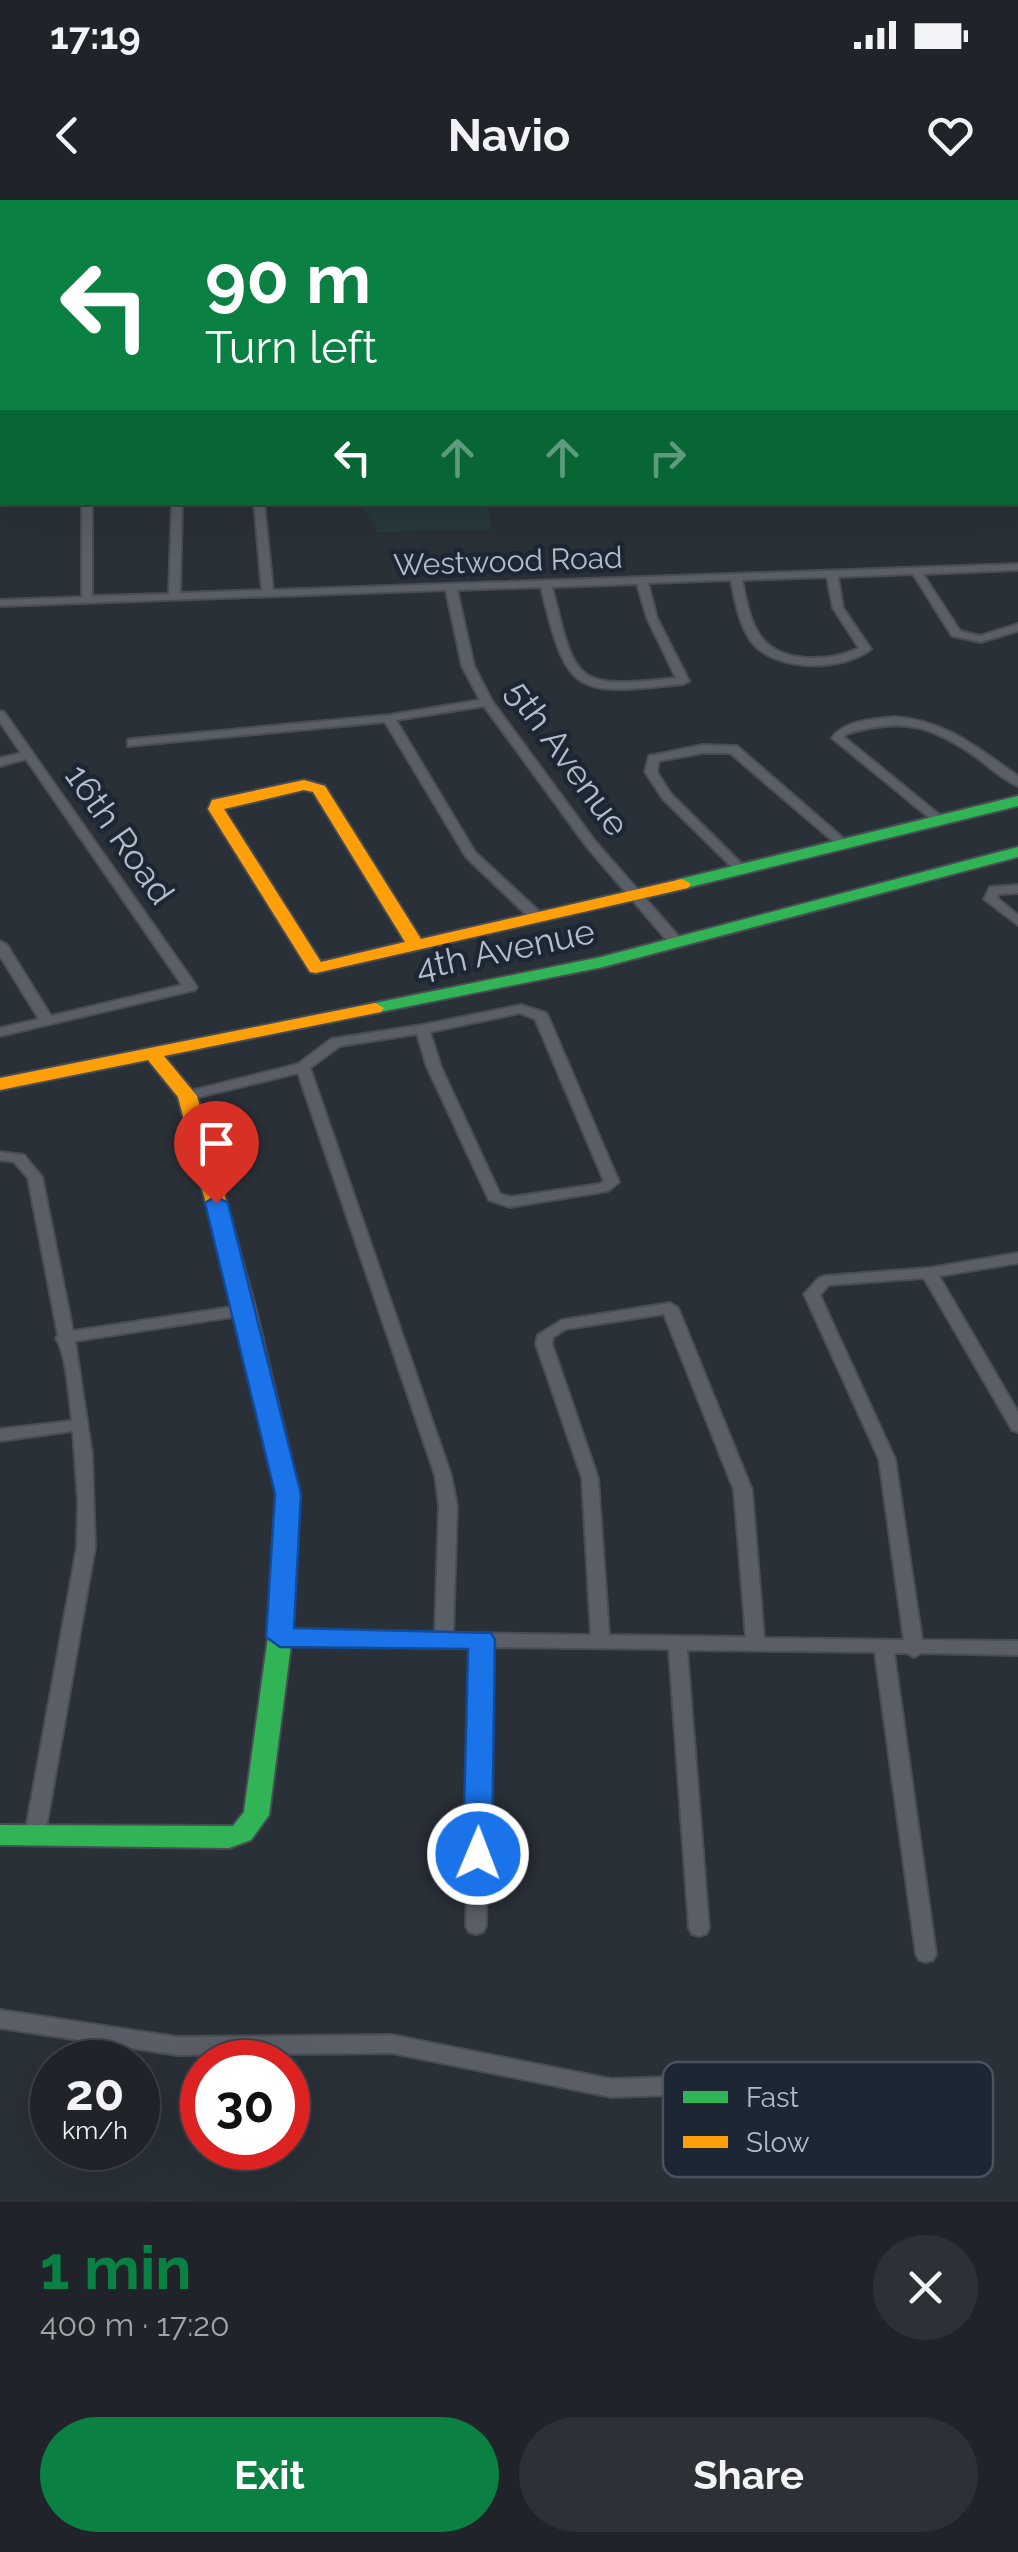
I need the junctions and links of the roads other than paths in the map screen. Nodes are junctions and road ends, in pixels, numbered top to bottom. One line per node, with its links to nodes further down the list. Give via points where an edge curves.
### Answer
1 (87, 505): 14 (street)
2 (177, 505): 13 (street)
3 (258, 505): 12 (street)
4 (1014, 568): 5 (street, Westwood Road); 10 (street)
5 (917, 572): 6 (street, Westwood Road); 16 (street, via 956,634 981,639)
6 (832, 574): 7 (street, Westwood Road); 7 (street, via 838,608 865,649 845,658 795,662 764,650 752,635)
7 (736, 576): 8 (street, Westwood Road)
8 (642, 581): 9 (street, Westwood Road); 9 (street, via 683,681 609,689 582,682 567,666)
9 (546, 584): 11 (street, Westwood Road)
10 (1018, 586)
11 (450, 588): 12 (street, Westwood Road); 17 (street, 5th Avenue, via 468,666)
12 (268, 595): 13 (street, Westwood Road)
13 (174, 598): 14 (street, Westwood Road)
14 (87, 601): 15 (street, Westwood Road)
15 (0, 604)
16 (1018, 627)
17 (487, 702): 19 (street); 30 (street, 5th Avenue)
18 (0, 714): 21 (street, 16th Road)
19 (390, 718): 20 (street); 31 (street, via 470,854)
20 (132, 743)
21 (29, 755): 22 (street); 36 (street, 16th Road, via 190,988)
22 (0, 762)
23 (1018, 782): 25 (street, via 918,719 842,732 838,738 854,753)
24 (1018, 801): 25 (street)
25 (941, 821): 26 (street)
26 (845, 845): 28 (street); 28 (street, via 733,749 653,759 651,772 667,796)
27 (1018, 852): 33 (street, 4th Avenue)
28 (742, 870): 30 (street)
29 (1018, 889): 32 (street, via 995,890 990,899)
30 (636, 898): 31 (street); 33 (street, 5th Avenue)
31 (538, 918): 35 (street)
32 (1018, 921)
33 (676, 942): 39 (street, 4th Avenue, via 502,985)
34 (0, 945): 36 (street)
35 (417, 947): 35 (street, via 316,968 218,803 304,785 319,789)
36 (47, 1021): 38 (street)
37 (422, 1028): 37 (street, via 521,1008 541,1016 612,1182 510,1202 494,1197); 40 (street, via 336,1042)
38 (0, 1032)
39 (152, 1054): 41 (street, 4th Avenue); 42 (street)
40 (303, 1067): 42 (street); 52 (street, via 443,1475)
41 (0, 1084)
42 (187, 1096): 46 (street)
43 (0, 1156): 47 (street, via 18,1158 35,1176)
44 (1018, 1258): 45 (street)
45 (928, 1273): 49 (street); 59 (street, via 824,1282 811,1300 888,1459)
46 (246, 1310): 47 (street); 51 (street, via 288,1494)
47 (64, 1338): 48 (street)
48 (80, 1425): 50 (street); 60 (street, via 86,1547)
49 (1018, 1426)
50 (0, 1435)
51 (280, 1637): 52 (street); 60 (street, via 256,1815 242,1833)
52 (444, 1640): 53 (street)
53 (482, 1640): 54 (street); 62 (street)
54 (600, 1641): 55 (street); 56 (street, via 590,1478 544,1344 562,1324 670,1308 743,1490)
55 (677, 1642): 56 (street); 63 (street)
56 (756, 1645): 58 (street)
57 (1018, 1648): 59 (street)
58 (884, 1649): 59 (street); 64 (street)
59 (914, 1650)
60 (34, 1834): 61 (street)
61 (0, 1835)
62 (476, 1926)
63 (699, 1928)
64 (926, 1954)
65 (0, 2018): 66 (street, via 177,2046 392,2044 611,2088)
66 (663, 2086)

